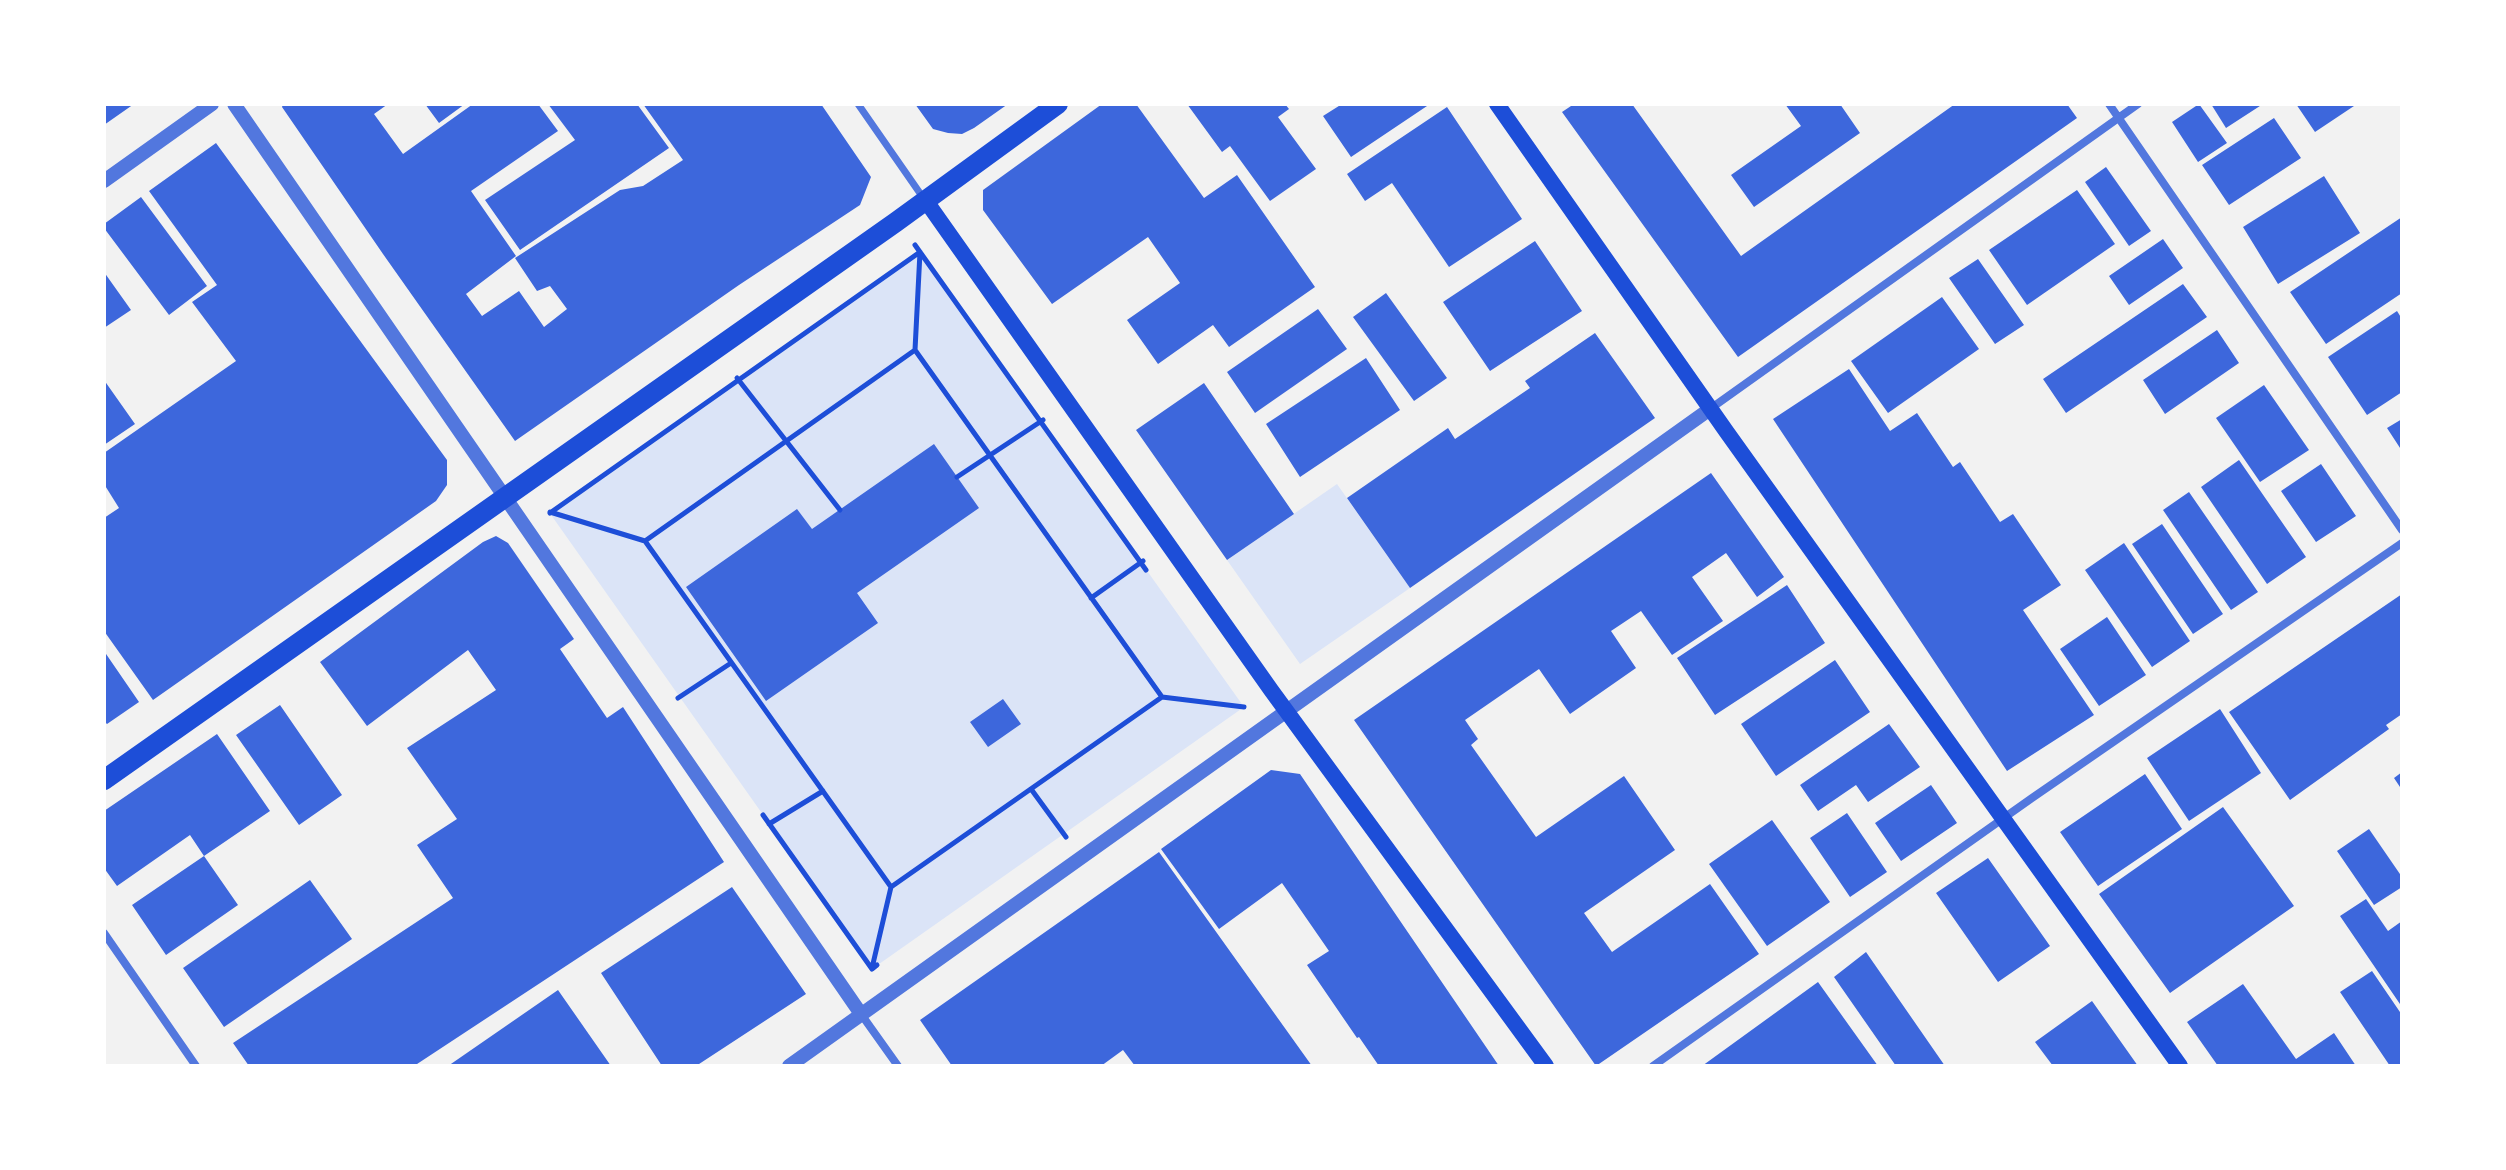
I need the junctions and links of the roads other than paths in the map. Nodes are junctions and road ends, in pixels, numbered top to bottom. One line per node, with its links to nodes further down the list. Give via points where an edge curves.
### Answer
1 (212, 104): 9 (street)
2 (234, 104): 12 (street)
3 (858, 104): 10 (street)
4 (1058, 104): 10 (main road)
5 (1497, 104): 11 (main road)
6 (2109, 104): 8 (street)
7 (2138, 104): 8 (street)
8 (2118, 118): 11 (street); 13 (street)
9 (104, 181)
10 (926, 201): 12 (main road); 15 (main road)
11 (1710, 409): 15 (street); 17 (main road)
12 (504, 498): 16 (main road); 19 (street)
13 (2402, 530)
14 (2402, 543): 17 (street)
15 (1287, 712): 19 (street); 23 (main road)
16 (104, 780)
17 (2003, 818): 24 (street); 25 (main road)
18 (104, 933): 20 (street)
19 (861, 1014): 21 (street); 22 (street)
20 (196, 1066)
21 (789, 1066)
22 (898, 1066)
23 (1546, 1066)
24 (1653, 1066)
25 (2180, 1066)

